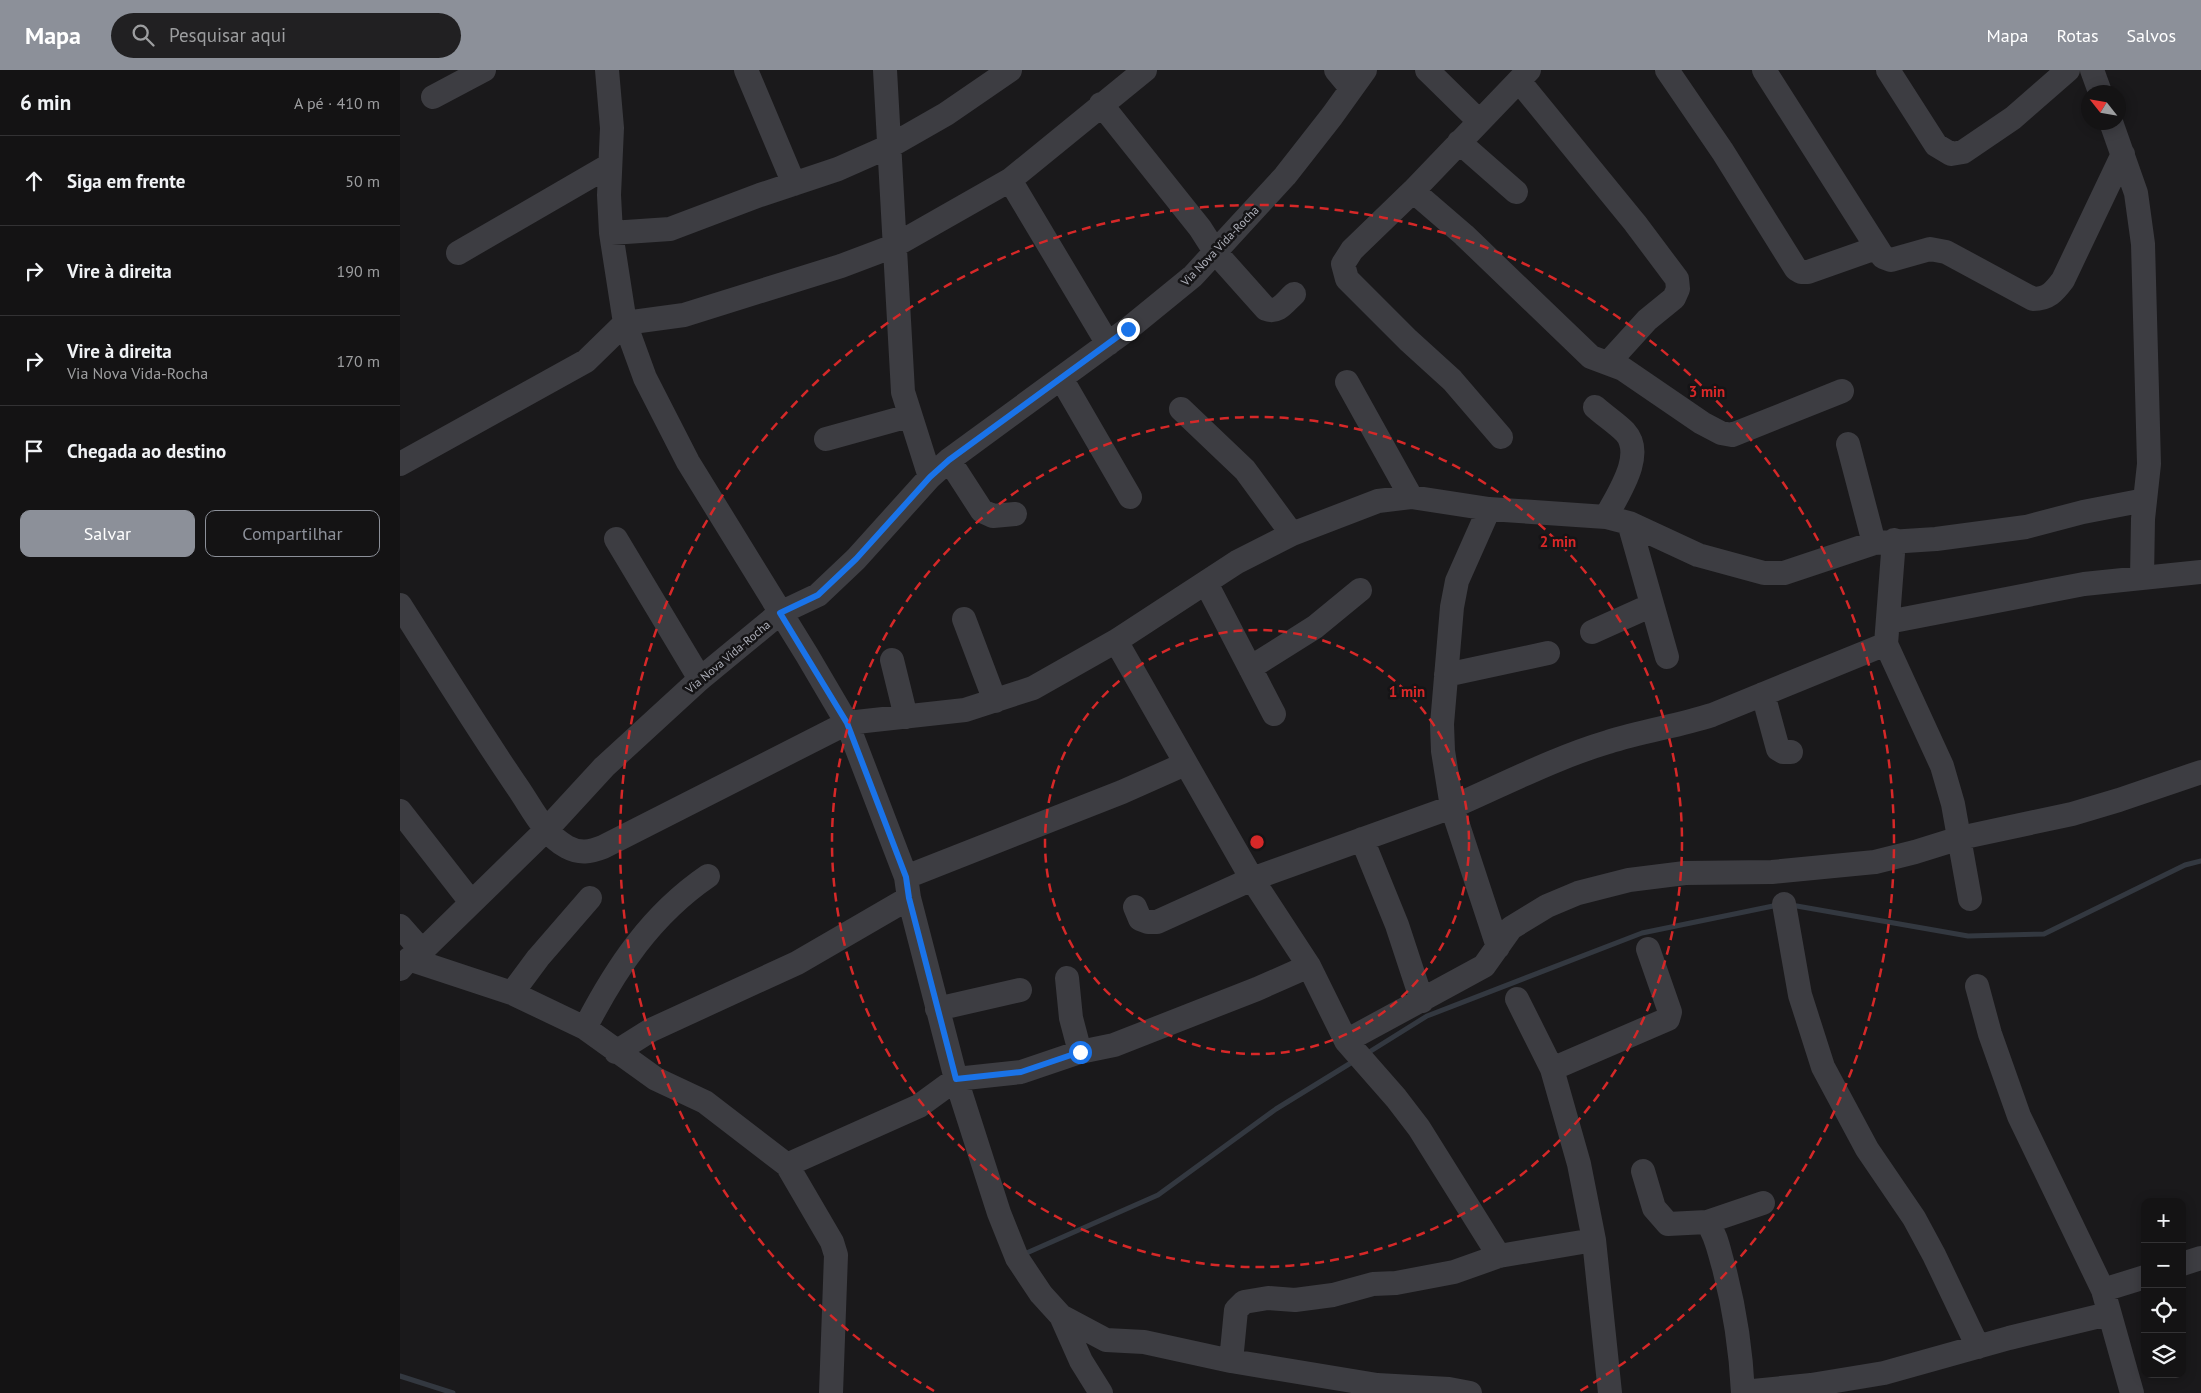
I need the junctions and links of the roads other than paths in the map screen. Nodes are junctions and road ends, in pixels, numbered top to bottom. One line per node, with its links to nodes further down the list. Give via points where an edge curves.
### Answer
1 (484, 70): 17 (street)
2 (607, 70): 24 (street, via 612,128)
3 (746, 70): 26 (street)
4 (885, 70): 22 (street)
5 (1010, 70): 22 (street, via 946,114)
6 (1145, 70): 18 (street)
7 (1336, 70): 15 (street)
8 (1427, 70): 19 (street)
9 (1667, 70): 31 (street, via 1796,269 1808,272)
10 (1764, 70): 31 (street)
11 (1888, 70): 12 (street, via 1936,145 1950,154 1963,152 2013,118)
12 (2068, 70)
13 (2092, 70): 16 (street)
14 (1524, 75): 19 (street); 37 (street, via 1677,279 1678,289 1674,298 1648,320)
15 (1358, 79): 33 (street, Via Nova Vida-Rocha, via 1285,176)
16 (2097, 85)
17 (433, 97)
18 (1101, 104): 25 (street); 33 (street, via 1200,228)
19 (1479, 120): 21 (street)
20 (2114, 130): 23 (street)
21 (1459, 142): 27 (street); 28 (street)
22 (890, 146): 26 (street); 30 (street)
23 (2123, 154): 31 (street, via 2063,280 2051,295 2042,299 2024,296 1946,252 1930,249 1891,260 1883,257); 52 (street, via 2136,193 2143,244 2149,464)
24 (610, 165): 29 (street); 32 (street)
25 (1010, 180): 30 (street); 36 (street)
26 (794, 184): 29 (street, via 670,229)
27 (1413, 191): 37 (street, via 1592,357); 44 (street, via 1352,250 1343,264 1347,278 1452,380)
28 (1516, 192)
29 (611, 233): 35 (street)
30 (894, 246): 35 (street, via 684,315); 43 (street, via 903,392)
31 (1876, 248)
32 (458, 253)
33 (1216, 253): 34 (street, via 1271,311 1277,310); 36 (street, Via Nova Vida-Rocha, via 1174,293)
34 (1294, 294)
35 (625, 324): 48 (street, via 586,361); 65 (street, via 645,378 688,462)
36 (1108, 344): 38 (street, Via Nova Vida-Rocha)
37 (1608, 363): 40 (street, via 1623,369 1702,423 1732,435)
38 (1061, 378): 47 (street, Via Nova Vida-Rocha); 50 (street)
39 (1347, 382): 51 (street)
40 (1842, 391)
41 (1595, 407): 55 (street, via 1626,434 1633,452)
42 (1181, 409): 56 (street, via 1245,470)
43 (909, 416): 45 (street); 49 (street)
44 (1501, 437)
45 (826, 438)
46 (1848, 444): 58 (street)
47 (949, 460): 49 (street, Via Nova Vida-Rocha); 54 (street, via 982,511 993,516)
48 (400, 464)
49 (930, 477): 65 (street, Via Nova Vida-Rocha, via 856,559 818,595)
50 (1130, 497)
51 (1410, 497): 53 (street); 56 (street, via 1378,501)
52 (2145, 500): 58 (street, via 2083,512 2026,528); 60 (street)
53 (1489, 509): 55 (street); 74 (street, via 1457,582)
54 (1015, 514)
55 (1617, 520): 58 (street, via 1698,554 1764,573 1784,573); 64 (street)
56 (1292, 534): 61 (street, via 1237,562)
57 (616, 539): 75 (street)
58 (1884, 542): 68 (street)
59 (2201, 572): 60 (street)
60 (2142, 578): 68 (street, via 2084,584)
61 (1206, 583): 69 (street); 73 (street)
62 (1360, 590): 73 (street, via 1315,626)
63 (400, 605): 86 (street)
64 (1652, 605): 67 (street); 71 (street)
65 (780, 613): 75 (street, Via Nova Vida-Rocha); 80 (street)
66 (964, 619): 77 (street)
67 (1592, 632)
68 (1887, 633): 76 (street); 87 (street, via 1942,766)
69 (1116, 641): 77 (street, via 1033,688); 82 (street)
70 (1548, 653): 74 (street)
71 (1667, 657)
72 (892, 660): 79 (street)
73 (1250, 668): 78 (street)
74 (1446, 675): 84 (street, via 1442,724)
75 (700, 679): 86 (street, Via Nova Vida-Rocha, via 604,767)
76 (1764, 694): 81 (street, via 1778,749); 84 (street, via 1690,722 1609,741)
77 (995, 701): 79 (street, via 965,710)
78 (1274, 714)
79 (906, 717): 80 (street)
80 (847, 723): 86 (street, via 589,852 566,847); 91 (street)
81 (1791, 752)
82 (1185, 764): 90 (street); 91 (street)
83 (2201, 772): 87 (street, via 2072,814)
84 (1452, 807): 88 (street); 98 (street)
85 (400, 811): 94 (street)
86 (546, 830): 94 (street, Via Nova Vida-Rocha)
87 (1960, 838): 93 (street); 98 (street, via 1875,862 1772,872 1685,873 1629,880 1578,893 1548,906 1511,928)
88 (1362, 840): 90 (street); 107 (street, via 1398,925)
89 (708, 876): 109 (street, via 659,917 616,970)
90 (1252, 879): 96 (street, via 1157,922 1140,919); 101 (street)
91 (908, 887): 108 (street); 111 (street, via 797,963 651,1030)
92 (590, 898): 105 (street)
93 (1970, 899)
94 (471, 902): 100 (street, Via Nova Vida-Rocha)
95 (1784, 904): 127 (street, via 1800,995 1823,1067 1867,1149 1914,1218)
96 (1135, 907)
97 (400, 926): 100 (street)
98 (1498, 947): 107 (street, via 1484,966)
99 (1648, 950): 113 (street, via 1670,1012 1668,1019)
100 (410, 959): 105 (street)
101 (1309, 966): 110 (street); 112 (street, via 1114,1045)
102 (1067, 978): 112 (street, via 1071,1018)
103 (1977, 986): 124 (street, via 1992,1043 2019,1116)
104 (1020, 990): 108 (street)
105 (512, 993): 109 (street)
106 (1517, 999): 113 (street)
107 (1422, 1001): 110 (street)
108 (937, 1009): 114 (street)
109 (585, 1028): 111 (street)
110 (1346, 1040): 120 (street, via 1418,1128)
111 (616, 1052): 115 (street, via 656,1079 705,1102)
112 (1080, 1052): 114 (street, via 1021,1072)
113 (1552, 1069): 119 (street, via 1579,1164)
114 (956, 1079): 115 (street, via 919,1106); 126 (street, via 999,1213 1017,1258 1041,1294)
115 (787, 1165): 130 (street, via 832,1242 836,1255)
116 (1643, 1171): 118 (street, via 1654,1208 1668,1224)
117 (1763, 1203): 118 (street)
118 (1707, 1222): 134 (street, via 1715,1233 1735,1311)
119 (1594, 1240): 120 (street); 133 (street)
120 (1499, 1256): 128 (street, via 1454,1272 1373,1284 1333,1295 1244,1302 1236,1310)
121 (2201, 1258): 122 (street)
122 (2186, 1263)
123 (2141, 1278): 124 (street)
124 (2103, 1290): 125 (street)
125 (2108, 1314): 127 (street); 135 (street)
126 (1061, 1316): 128 (street, via 1106,1340 1144,1342); 131 (street, via 1081,1361)
127 (1978, 1347): 134 (street, via 1884,1373)
128 (1231, 1362): 129 (street)
129 (1377, 1389): 132 (street)
130 (831, 1393)
131 (1101, 1393)
132 (1470, 1393)
133 (1610, 1393)
134 (1743, 1393)
135 (2132, 1393)

